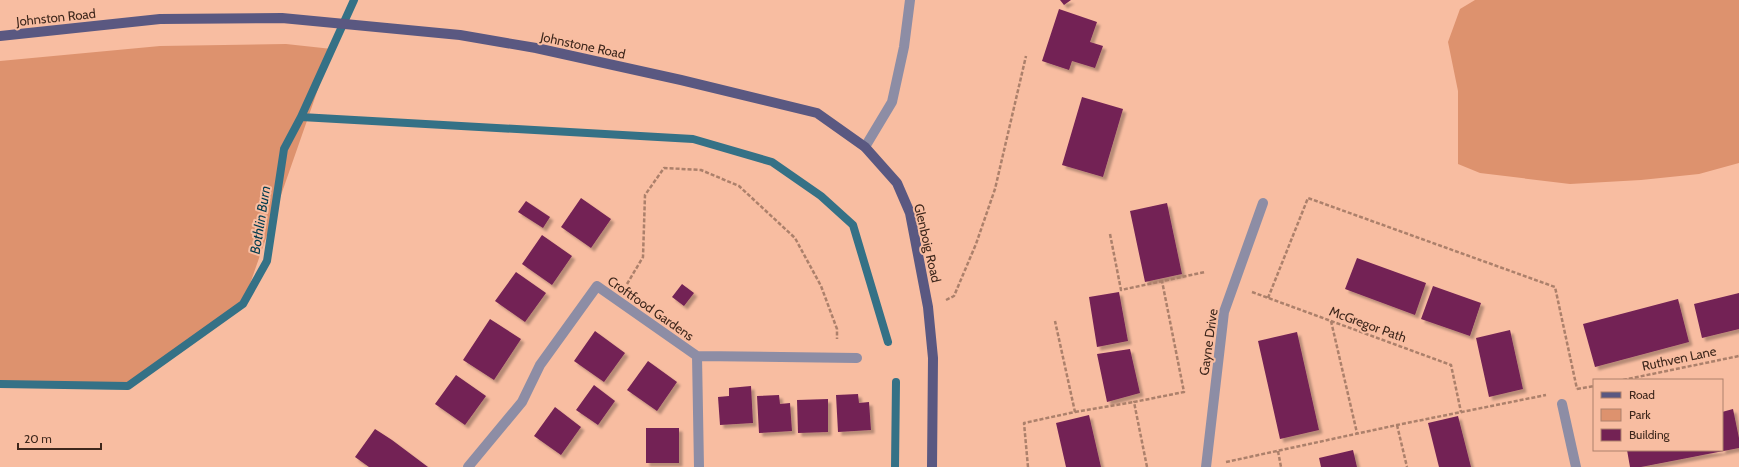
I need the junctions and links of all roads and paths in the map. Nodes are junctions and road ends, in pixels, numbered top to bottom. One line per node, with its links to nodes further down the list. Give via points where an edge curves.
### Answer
1 (910, 0): 5 (street, via 904,47 892,102)
2 (282, 18): 3 (main road, Johnston Road, via 160,19); 5 (main road, Johnstone Road, via 460,35 536,48 681,80 817,113)
3 (0, 36)
4 (1026, 56): 13 (path, via 995,189 976,244 954,296)
5 (864, 147): 13 (main road, Glenboig Road, via 897,183 910,213)
6 (1263, 203): 10 (street, Gayne Drive)
7 (1110, 234): 9 (path, via 1121,290)
8 (1205, 272): 9 (path)
9 (1162, 281): 23 (path, via 1184,392)
10 (1233, 285): 11 (path, McGregor Path); 35 (street, Gayne Drive, via 1224,312)
11 (1268, 298): 15 (path, McGregor Path); 21 (path, via 1308,198 1556,287)
12 (617, 300): 16 (street, Croftfood Gardens); 18 (path, via 643,257 645,195 664,168 701,170 739,186 795,238 821,286 837,328); 30 (street, Croftfood Gardens, via 597,286 540,365 522,402)
13 (928, 307): 32 (main road, Glenboig Road, via 932,358)
14 (1055, 321): 25 (path)
15 (1330, 321): 26 (path, McGregor Path, via 1451,365); 28 (path)
16 (697, 356): 18 (street, Croftfood Gardens); 31 (street, Croftfood Gardens)
17 (1739, 356): 20 (path, Ruthven Lane)
18 (838, 358): 19 (street, Croftfood Gardens)
19 (857, 358)
20 (1628, 379)
21 (1577, 390)
22 (1552, 394): 26 (path)
23 (1134, 402): 25 (path); 34 (path)
24 (1562, 404): 38 (street)
25 (1075, 412): 33 (path, via 1024,423)
26 (1461, 412): 27 (path)
27 (1397, 425): 28 (path); 37 (path)
28 (1357, 433): 29 (path)
29 (1278, 451): 35 (path); 36 (path)
30 (468, 467)
31 (700, 467)
32 (932, 467)
33 (1028, 467)
34 (1147, 467)
35 (1206, 467)
36 (1281, 467)
37 (1406, 467)
38 (1576, 467)

